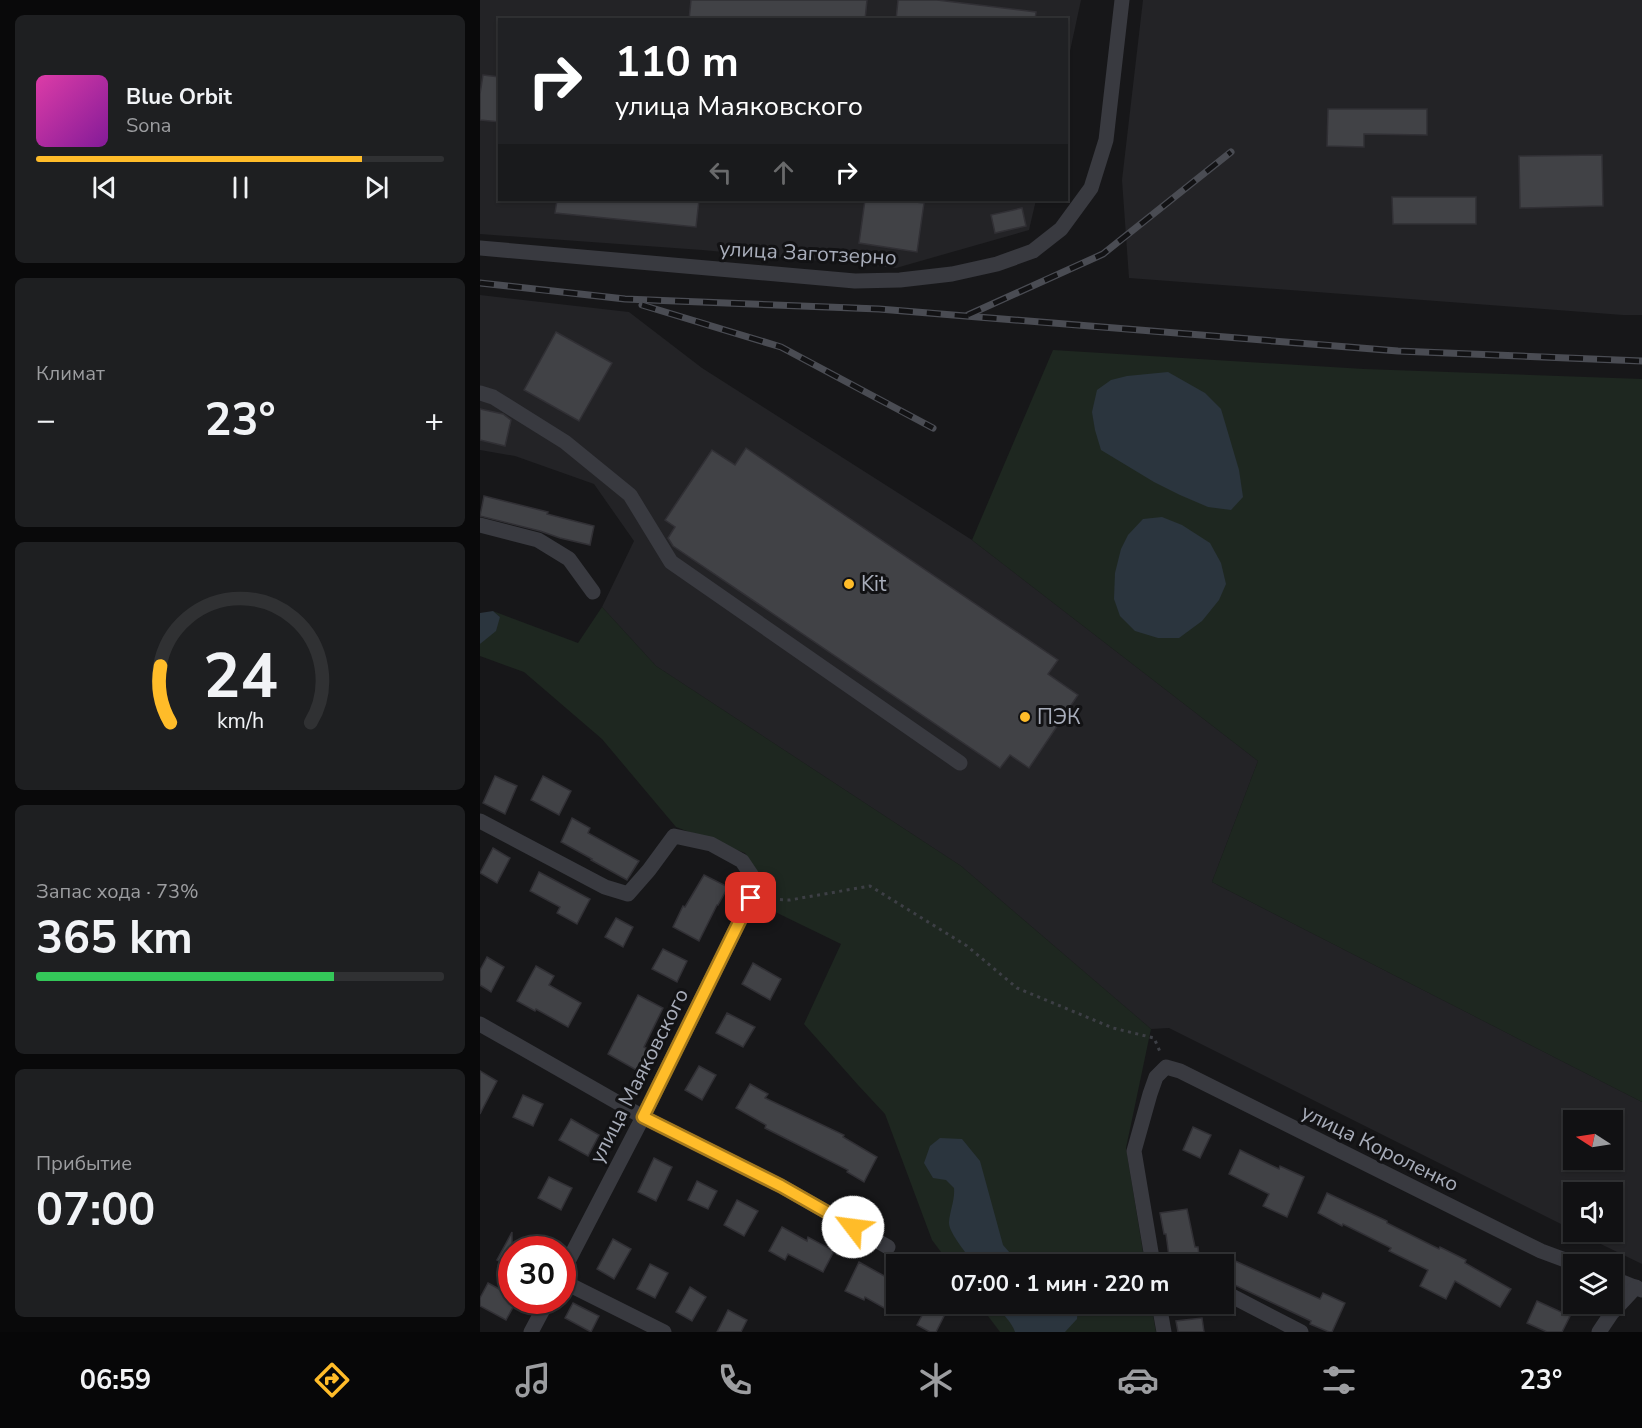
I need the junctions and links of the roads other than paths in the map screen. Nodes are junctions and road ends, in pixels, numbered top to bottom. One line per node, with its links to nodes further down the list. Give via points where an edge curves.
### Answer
1 (1122, 0): 2 (street, улица Заготзерно, via 1106,140 1091,188 1061,229 1033,251 952,274 855,281)
2 (480, 248)
3 (480, 393): 6 (street, via 493,397 565,442 630,495 671,562)
4 (480, 525): 5 (street, via 538,540 570,559)
5 (593, 592)
6 (960, 763)
7 (481, 825): 9 (street, улица Маяковского, via 628,894 674,836 711,844 742,861 754,879 751,898)
8 (480, 1024): 9 (street)
9 (643, 1117): 10 (street, улица Маяковского); 11 (street, via 781,1186)
10 (576, 1246)
11 (888, 1247)
12 (1151, 1254): 13 (street, улица Короленко, via 1134,1151 1156,1077 1166,1067)
13 (1563, 1259)
14 (1623, 1282): 16 (street)
15 (576, 1288): 21 (street)
16 (1639, 1289): 24 (street, via 1611,1314)
17 (1234, 1297): 23 (street)
18 (541, 1314): 20 (street)
19 (1161, 1314): 22 (street)
20 (531, 1332)
21 (664, 1332)
22 (1164, 1332)
23 (1301, 1332)
24 (1599, 1332)

